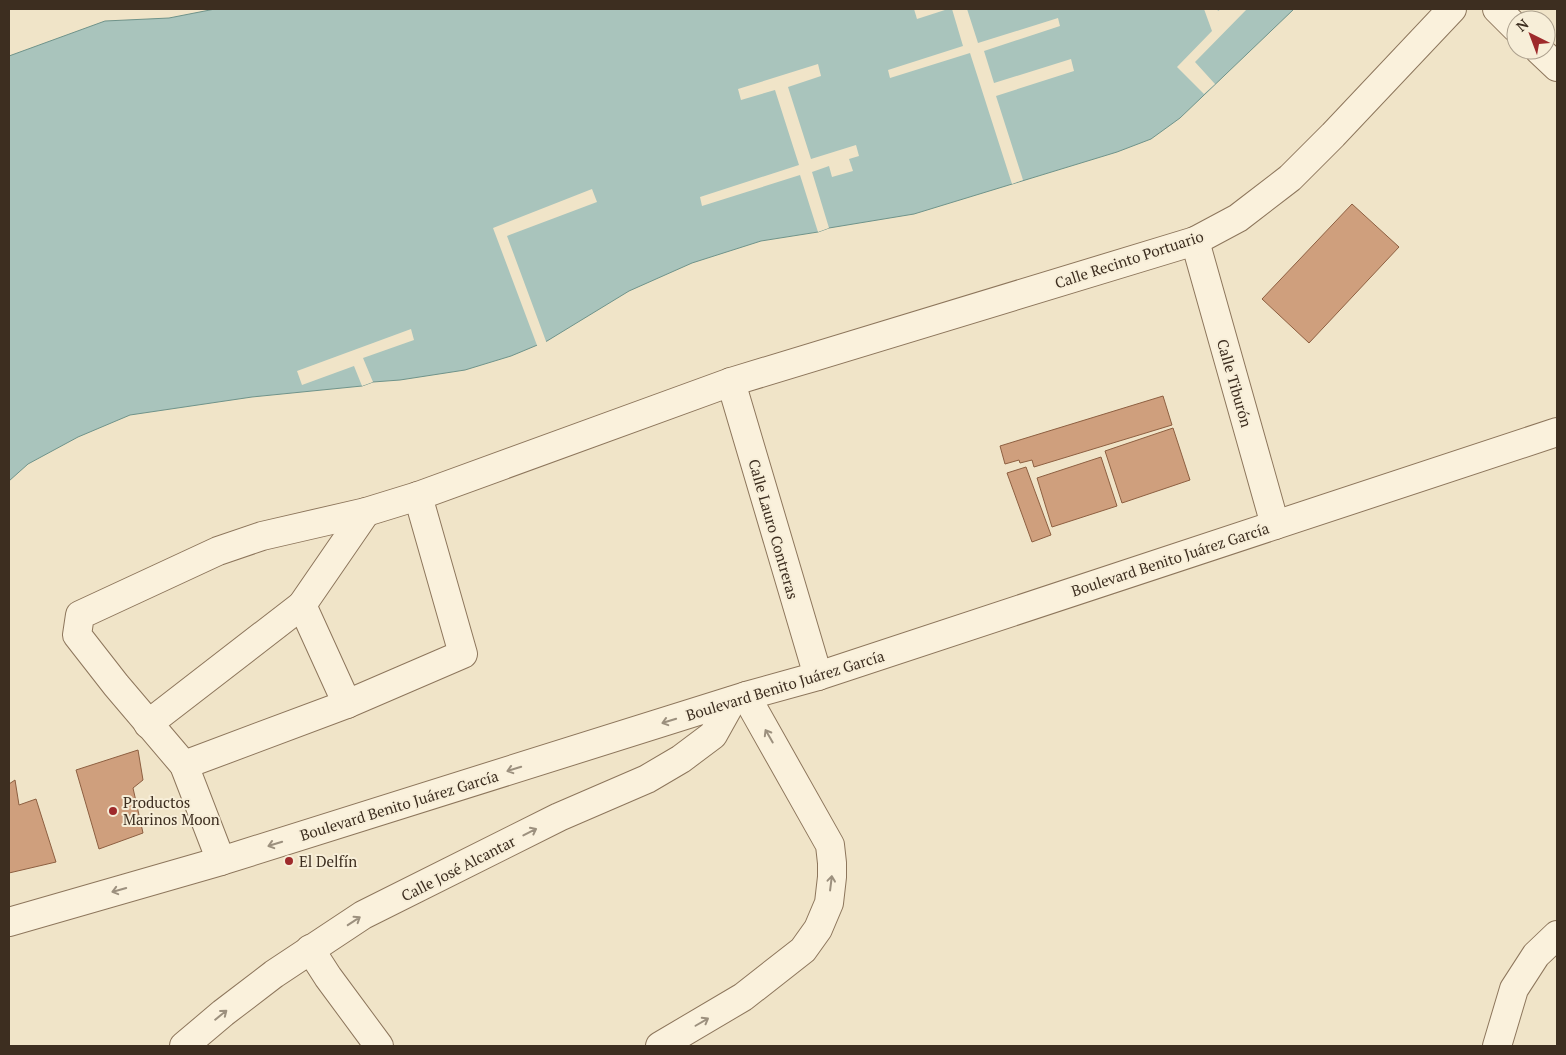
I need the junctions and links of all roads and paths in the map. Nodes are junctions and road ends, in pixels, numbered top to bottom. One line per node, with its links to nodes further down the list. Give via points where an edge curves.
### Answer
1 (1452, 9): 4 (street, Calle Recinto Portuario, via 1290,178 1238,218)
2 (1496, 9): 3 (street)
3 (1506, 18)
4 (1195, 241): 5 (street, Calle Recinto Portuario); 9 (street, Calle Tiburón)
5 (731, 382): 7 (street, Calle Recinto Portuario); 11 (street, Calle Lauro Contreras)
6 (1557, 432): 9 (street, Boulevard Benito Juárez García)
7 (418, 496): 8 (street, Calle Recinto Portuario); 13 (street, via 463,654)
8 (366, 512): 10 (street); 14 (street, Calle Recinto Portuario, via 262,536 218,551 80,615 76,634)
9 (1275, 525): 11 (street, Boulevard Benito Juárez García)
10 (302, 605): 13 (street); 14 (street)
11 (818, 676): 12 (street, Boulevard Benito Juárez García)
12 (739, 698): 16 (street, Boulevard Benito Juárez García, one-way to 16); 19 (street, Calle José Alcantar, one-way to 12, via 363,916 559,817 647,779 713,735); 22 (street, one-way to 12, via 743,997 803,950 818,929 829,903 832,877 830,845)
13 (347, 704): 15 (street)
14 (148, 724): 15 (street)
15 (184, 765): 16 (street)
16 (221, 861): 17 (street, Boulevard Benito Juárez García, one-way to 17)
17 (9, 922)
18 (1557, 935): 23 (street, via 1536,955 1514,989)
19 (310, 949): 20 (street, Calle José Alcantar, one-way to 19); 21 (street)
20 (184, 1046)
21 (379, 1046)
22 (660, 1046)
23 (1497, 1046)

